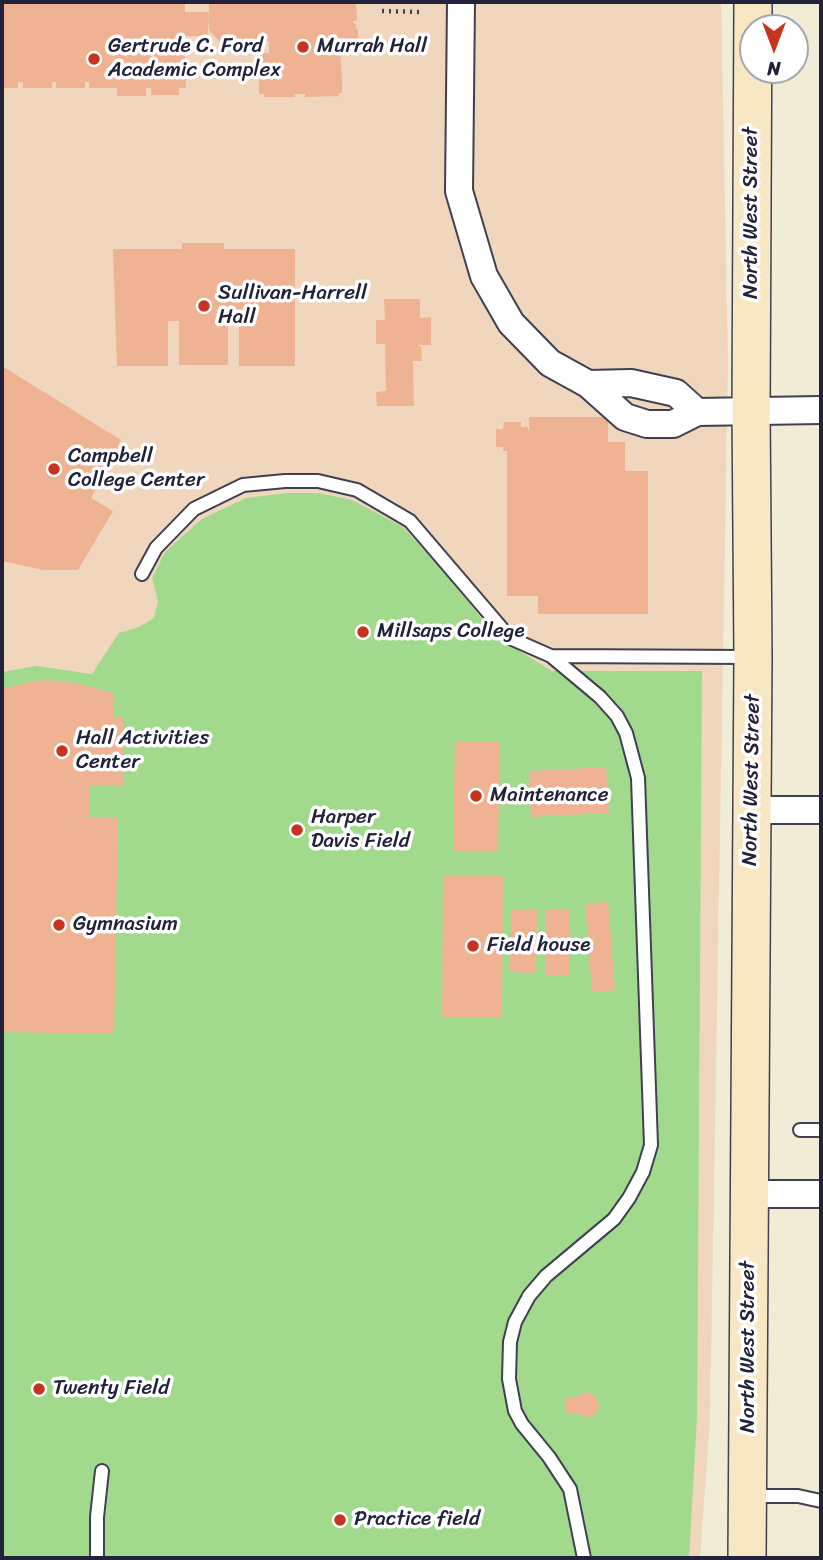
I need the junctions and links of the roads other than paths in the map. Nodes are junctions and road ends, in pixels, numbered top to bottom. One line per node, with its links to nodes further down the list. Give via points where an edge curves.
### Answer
1 (461, 2): 3 (street, via 459,191 484,276 511,323 550,363)
2 (752, 2): 4 (street, North West Street)
3 (589, 384): 6 (street, via 631,383 676,393); 6 (street, via 625,417 647,424 673,424)
4 (751, 410): 5 (street); 6 (street); 9 (street, North West Street)
5 (821, 410)
6 (697, 412)
7 (142, 574): 8 (lane, via 156,548 194,509 243,485 318,481 357,490 410,521 510,638)
8 (551, 656): 9 (lane); 20 (lane, via 617,716 638,778 651,1145 643,1172 614,1219 529,1296 515,1322 508,1364 515,1411 570,1489)
9 (753, 657): 10 (street, North West Street)
10 (751, 810): 11 (street); 14 (street, North West Street)
11 (821, 810)
12 (800, 1130): 13 (lane)
13 (821, 1130)
14 (749, 1194): 15 (street); 17 (street, North West Street)
15 (821, 1194)
16 (102, 1471): 19 (lane)
17 (748, 1496): 18 (lane); 21 (street, North West Street)
18 (821, 1501)
19 (97, 1558)
20 (584, 1558)
21 (747, 1558)

